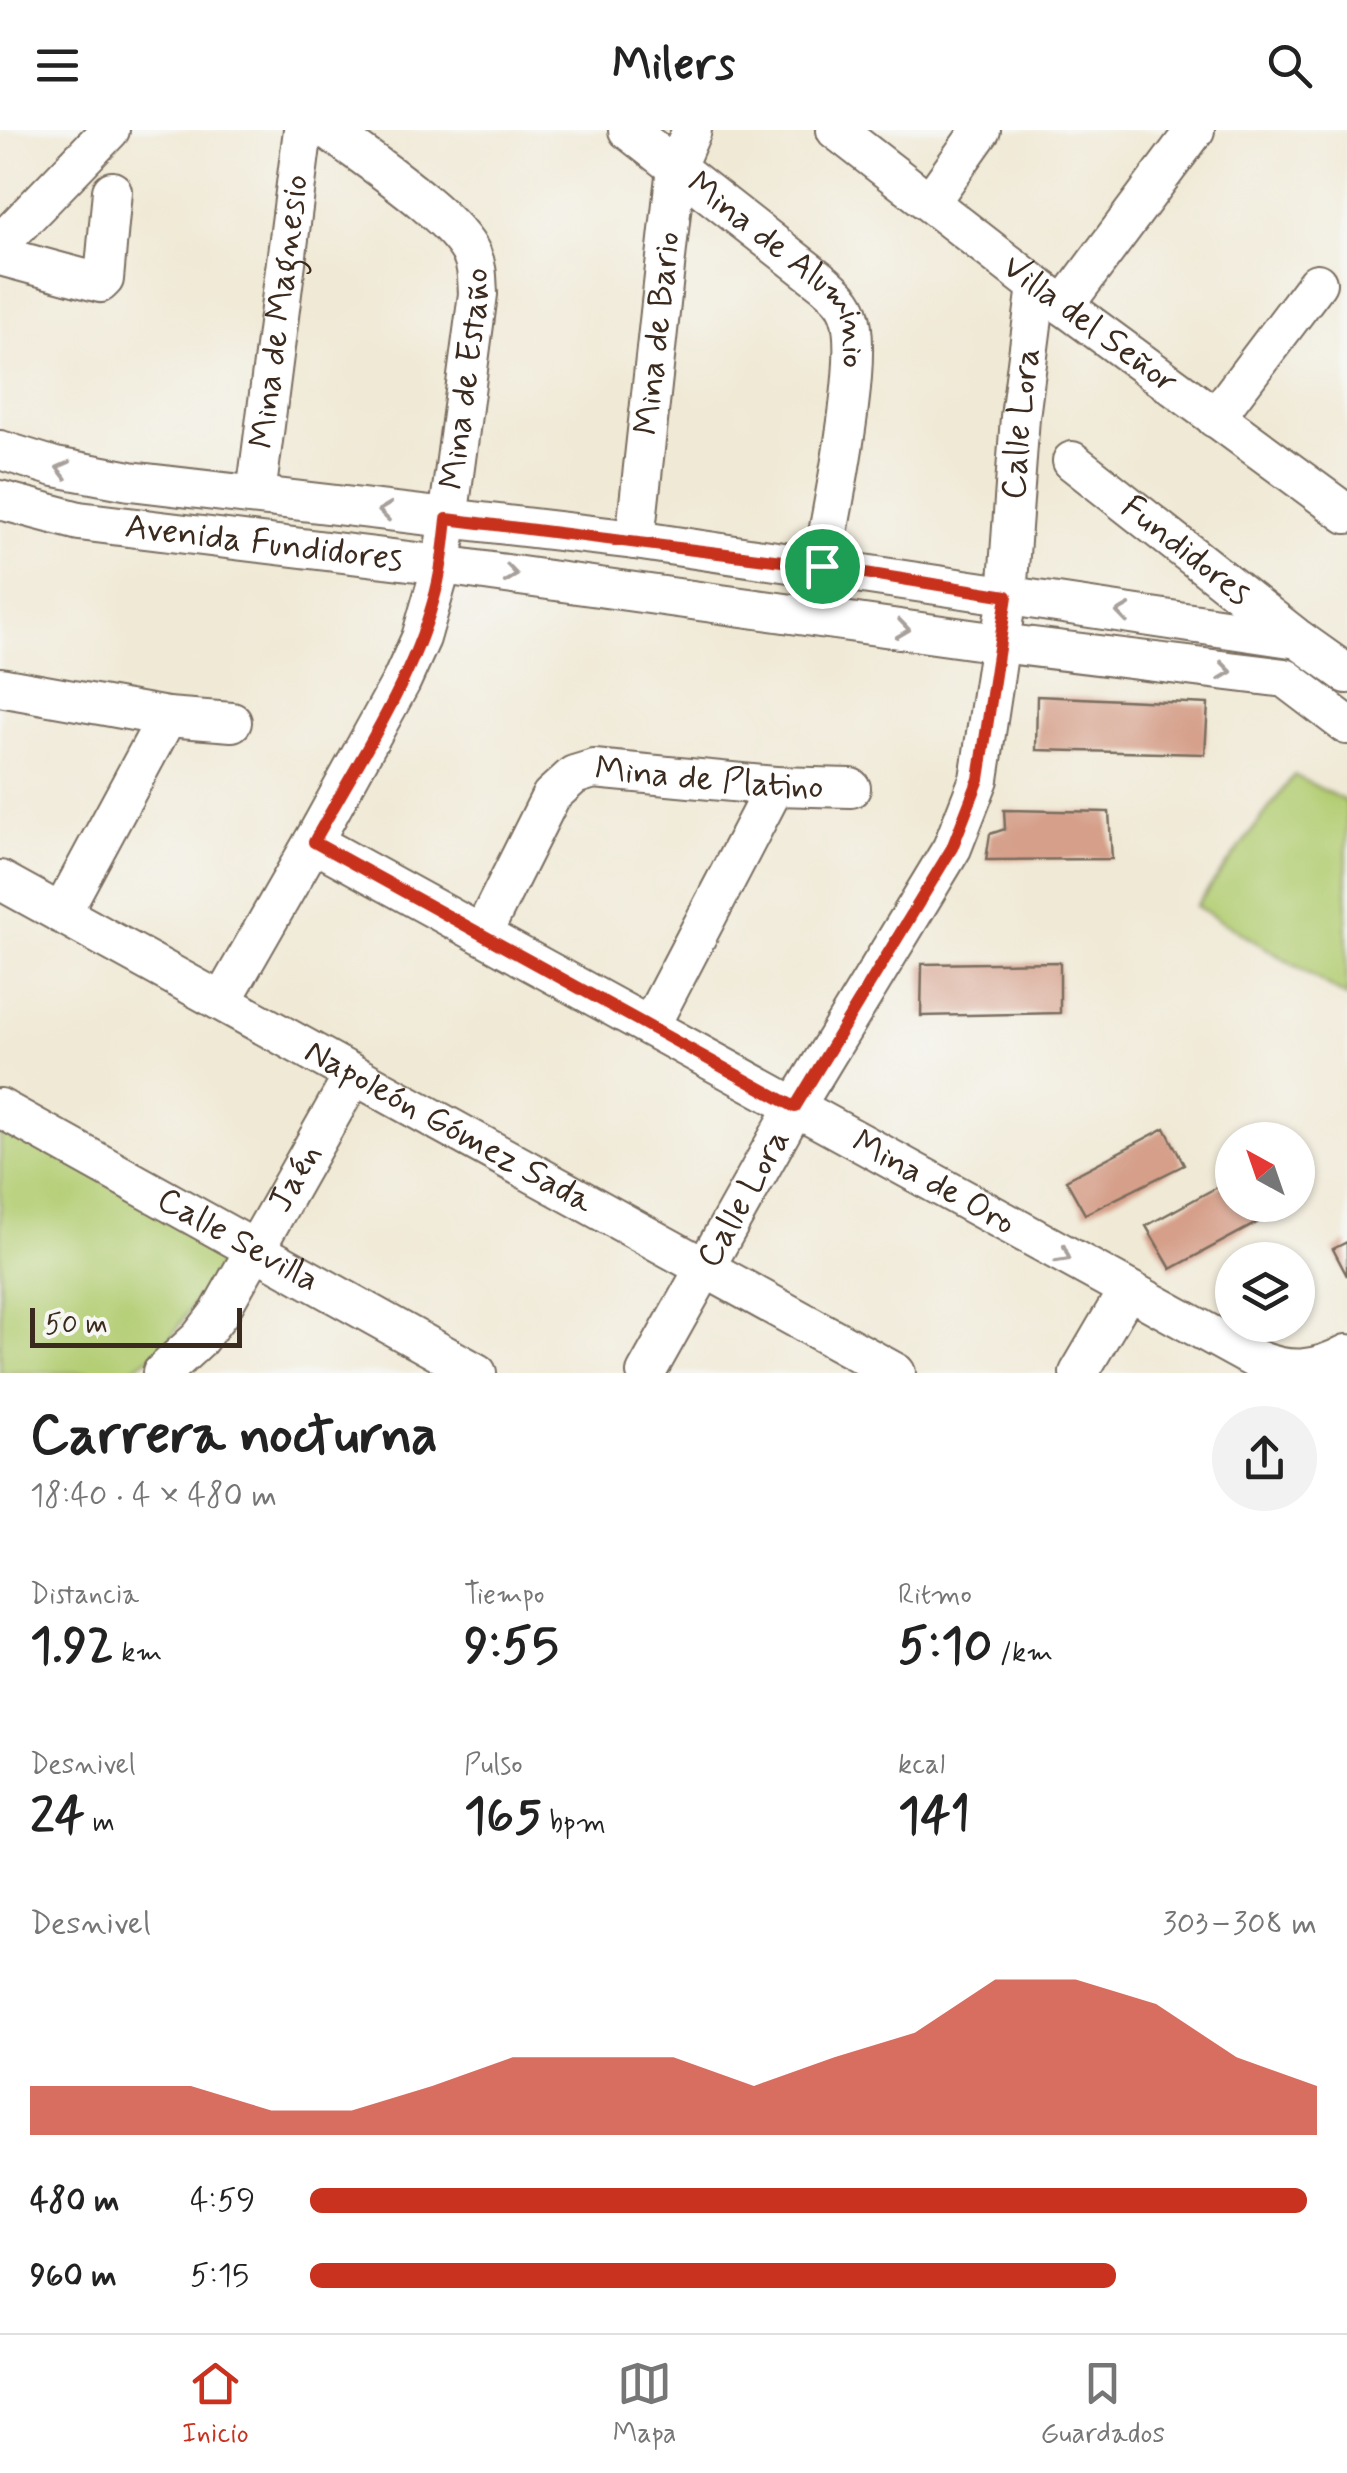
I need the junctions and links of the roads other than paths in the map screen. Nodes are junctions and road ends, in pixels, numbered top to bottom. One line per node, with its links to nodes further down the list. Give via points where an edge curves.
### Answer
1 (110, 130): 12 (street)
2 (303, 130): 19 (street, Mina de Magnesio)
3 (328, 130): 22 (street, Mina de Estaño, via 434,212 472,254 478,294)
4 (628, 130): 9 (street, Mina de Aluminio)
5 (692, 130): 9 (street, Mina de Bario)
6 (836, 130): 11 (street, Villa del Señor)
7 (981, 130): 11 (street)
8 (1195, 130): 15 (street)
9 (676, 168): 23 (street, Mina de Bario); 25 (street, Mina de Aluminio, via 826,284 849,312 851,383)
10 (112, 190): 13 (street, via 104,279 95,284)
11 (930, 202): 15 (street, Villa del Señor)
12 (0, 244)
13 (0, 256)
14 (1316, 283): 16 (street)
15 (1051, 296): 16 (street, Villa del Señor); 26 (street, Calle Lora, via 1020,417)
16 (1215, 418): 21 (street, Villa del Señor)
17 (0, 450): 19 (street, Avenida Fundidores, one-way to 17, via 95,476)
18 (1072, 461): 27 (street, Fundidores)
19 (256, 495): 22 (street, Avenida Fundidores, one-way to 19)
20 (0, 500): 24 (street, Avenida Fundidores, via 94,523)
21 (1347, 514)
22 (447, 519): 23 (street, Avenida Fundidores); 24 (street, Mina de Estaño)
23 (636, 540): 25 (street, Avenida Fundidores)
24 (442, 565): 28 (street, Avenida Fundidores, one-way to 28); 38 (street, Mina de Estaño, via 422,638)
25 (822, 566): 26 (street, Avenida Fundidores)
26 (1007, 596): 27 (street, Avenida Fundidores, one-way to 26); 28 (street, Calle Lora)
27 (1298, 638): 29 (street); 30 (street, Avenida Fundidores); 31 (street)
28 (999, 643): 31 (street, Avenida Fundidores, one-way to 31); 45 (street, Calle Lora, via 968,813)
29 (1347, 646)
30 (1347, 674)
31 (1285, 678): 35 (street, Avenida Fundidores)
32 (0, 687): 33 (street)
33 (167, 717): 34 (street); 40 (street)
34 (232, 722)
35 (1347, 724)
36 (774, 786): 37 (street, Mina de Platino); 41 (street, Mina de Platino, via 615,769 574,774 551,796); 43 (street)
37 (852, 788)
38 (314, 842): 41 (street, Mina de Oro); 42 (street, Mina de Estaño)
39 (0, 880): 40 (street, Napoleón Gómez Sada)
40 (62, 914): 42 (street, Napoleón Gómez Sada)
41 (482, 934): 43 (street, Mina de Oro)
42 (222, 1002): 44 (street, Napoleón Gómez Sada)
43 (650, 1026): 45 (street, Mina de Oro)
44 (354, 1076): 47 (street, Jaén); 48 (street, Napoleón Gómez Sada)
45 (795, 1107): 48 (street, Calle Lora); 49 (street, Mina de Oro, one-way to 49)
46 (0, 1108): 47 (street, Calle Sevilla)
47 (254, 1250): 51 (street, Calle Sevilla); 52 (street, Jaén, via 219,1313)
48 (705, 1268): 54 (street, Calle Lora); 55 (street, Napoleón Gómez Sada)
49 (1127, 1291): 50 (street, Mina de Oro, via 1280,1370 1306,1371); 56 (street)
50 (1347, 1354)
51 (423, 1360): 53 (street, Calle Sevilla)
52 (162, 1373)
53 (477, 1373)
54 (646, 1373)
55 (896, 1373)
56 (1079, 1373)

